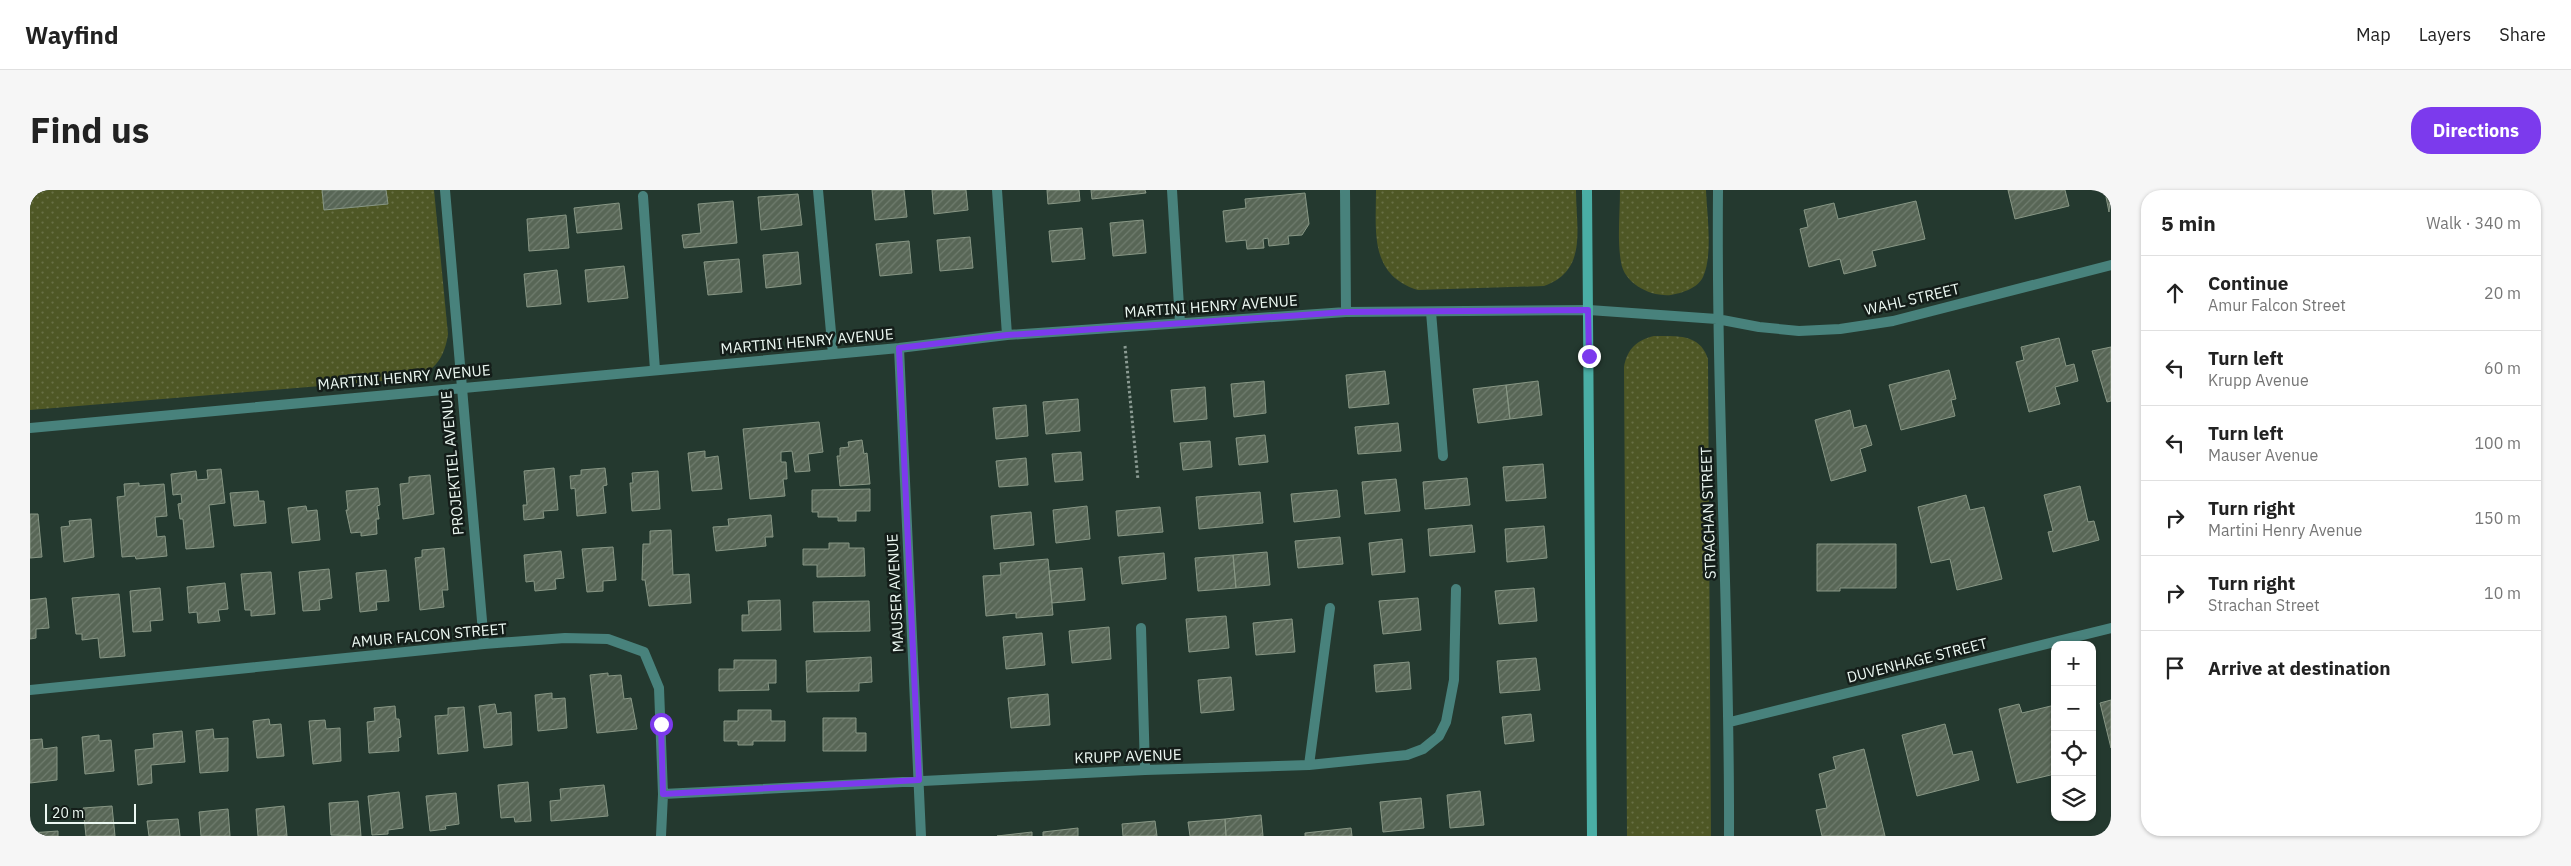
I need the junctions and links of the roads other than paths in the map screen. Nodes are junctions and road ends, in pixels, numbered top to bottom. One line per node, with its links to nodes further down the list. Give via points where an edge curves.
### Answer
1 (445, 190): 19 (street, PROJEKTIEL AVENUE)
2 (818, 190): 17 (street)
3 (997, 190): 15 (street)
4 (1172, 190): 14 (street)
5 (1345, 190): 11 (street)
6 (1587, 190): 10 (street)
7 (1718, 190): 13 (street, STRACHAN STREET)
8 (643, 196): 18 (street)
9 (2111, 265): 13 (street, WAHL STREET, via 1894,321 1840,329 1799,331)
10 (1588, 310): 12 (street, MARTINI HENRY AVENUE); 13 (street, WAHL STREET); 35 (street)
11 (1346, 312): 12 (street, MARTINI HENRY AVENUE); 14 (street, MARTINI HENRY AVENUE)
12 (1432, 312): 21 (street)
13 (1717, 319): 28 (street, STRACHAN STREET)
14 (1180, 323): 15 (street, MARTINI HENRY AVENUE)
15 (1007, 335): 16 (street, MARTINI HENRY AVENUE)
16 (899, 348): 17 (street, MARTINI HENRY AVENUE); 31 (street, MAUSER AVENUE)
17 (833, 354): 18 (street, MARTINI HENRY AVENUE)
18 (656, 370): 19 (street, MARTINI HENRY AVENUE)
19 (460, 387): 20 (street, MARTINI HENRY AVENUE); 26 (street, PROJEKTIEL AVENUE)
20 (30, 428)
21 (1443, 456)
22 (1456, 589): 29 (street, KRUPP AVENUE, via 1454,680 1446,722 1439,736 1423,749 1407,755)
23 (1330, 608): 29 (street)
24 (1141, 628): 30 (street)
25 (2111, 628): 28 (street, DUVENHAGE STREET)
26 (484, 644): 27 (street, AMUR FALCON STREET); 32 (street, AMUR FALCON STREET, via 565,638 608,639 644,652 659,688)
27 (30, 690)
28 (1730, 722): 36 (street, STRACHAN STREET)
29 (1309, 765): 30 (street, KRUPP AVENUE)
30 (1145, 770): 31 (street, KRUPP AVENUE)
31 (919, 780): 32 (street, KRUPP AVENUE); 34 (street, MAUSER AVENUE)
32 (663, 794): 33 (street, AMUR FALCON STREET)
33 (661, 836)
34 (921, 836)
35 (1592, 836)
36 (1728, 836)

